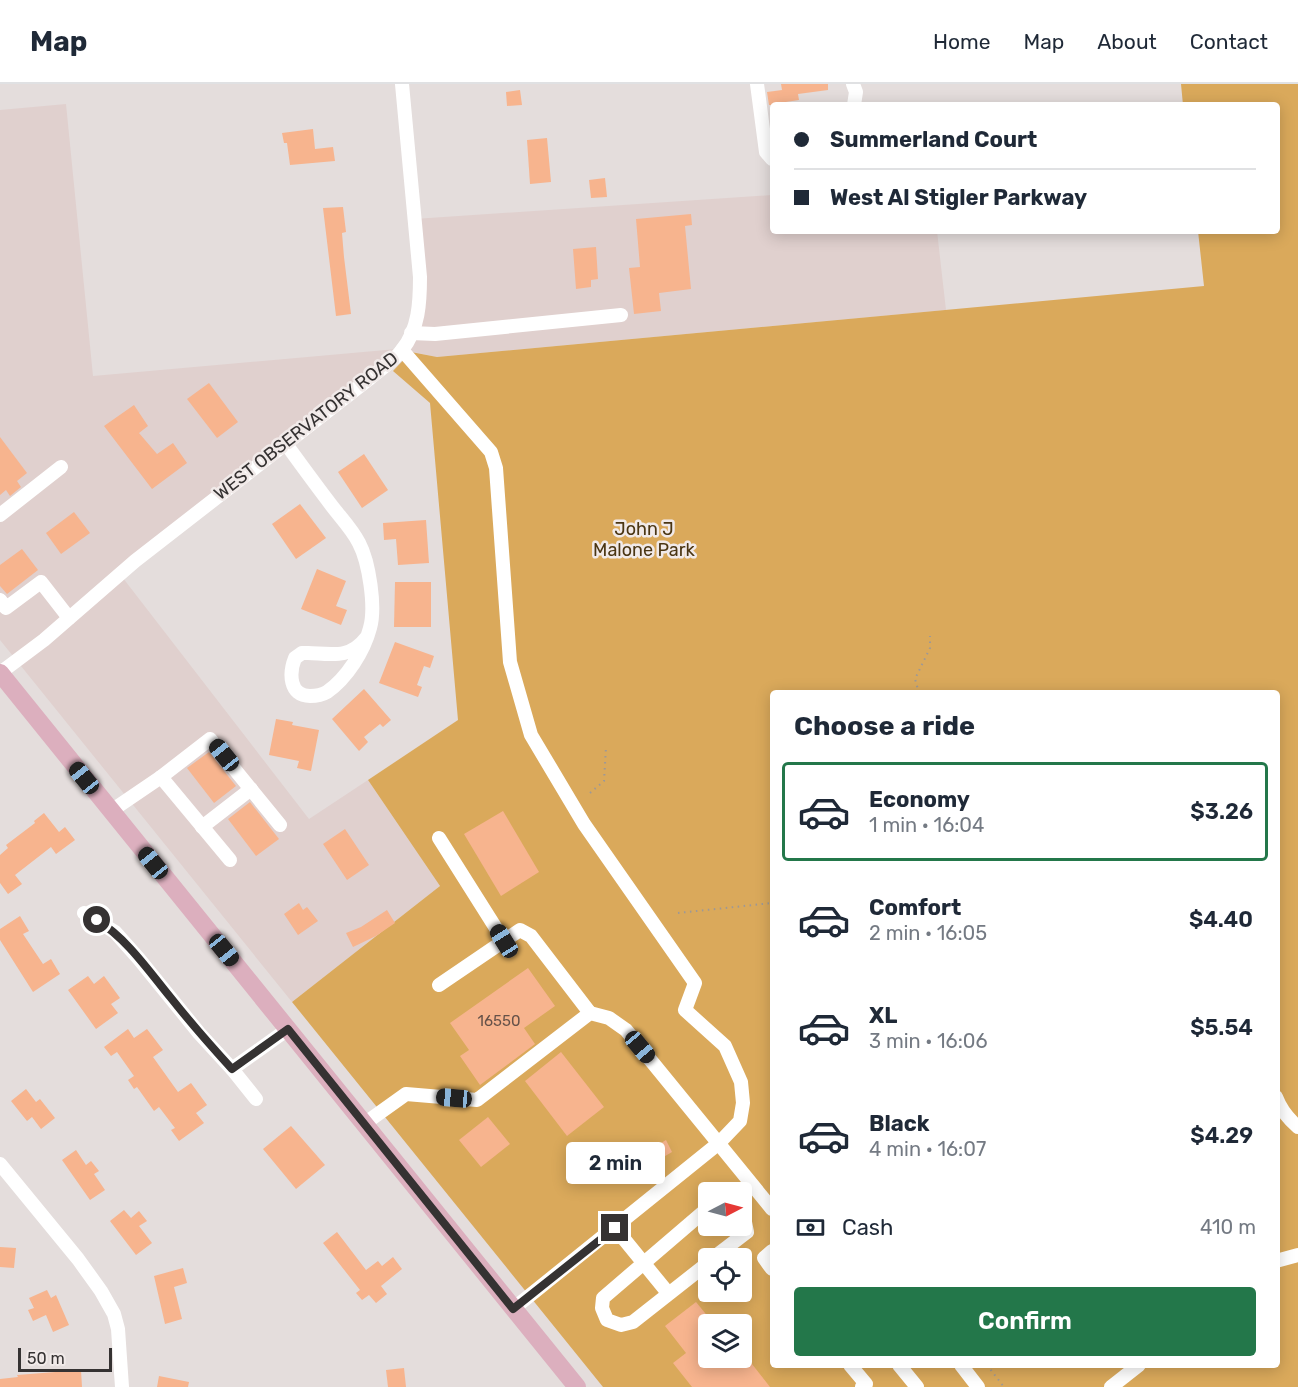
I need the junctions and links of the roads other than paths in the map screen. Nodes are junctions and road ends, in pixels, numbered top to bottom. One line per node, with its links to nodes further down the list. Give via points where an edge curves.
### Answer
1 (402, 84): 7 (street, WEST OBSERVATORY ROAD, via 420,277 417,321)
2 (758, 84): 5 (street, via 766,152)
3 (853, 84): 4 (street)
4 (854, 102)
5 (770, 157)
6 (621, 315): 7 (street, via 435,334)
7 (411, 333): 8 (street, WEST OBSERVATORY ROAD)
8 (402, 350): 9 (street, WEST OBSERVATORY ROAD); 33 (street, via 491,452 496,468 510,662 531,735 584,824 695,983 685,1010 725,1046 733,1062 741,1082 740,1121)
9 (286, 444): 13 (street, WEST OBSERVATORY ROAD, via 135,561); 14 (street, via 359,543 371,593 371,627)
10 (61, 468): 11 (street)
11 (0, 515)
12 (0, 600): 13 (street, via 6,608 41,582)
13 (69, 618): 15 (street, WEST OBSERVATORY ROAD)
14 (366, 638): 14 (street, via 349,653 302,653 295,658 291,680 298,694 326,693 359,655)
15 (0, 673): 18 (main road)
16 (160, 777): 17 (street, via 210,738); 18 (street); 20 (street)
17 (251, 789): 19 (street); 20 (street)
18 (111, 811): 27 (main road)
19 (280, 825)
20 (202, 827): 22 (street)
21 (439, 838): 24 (street)
22 (230, 860)
23 (84, 913): 28 (street, via 115,932)
24 (504, 941): 25 (street); 26 (street, via 520,930 531,936)
25 (439, 985)
26 (590, 1013): 31 (street, via 477,1100 406,1094); 33 (street, via 609,1018 626,1030)
27 (288, 1029): 28 (street); 31 (main road)
28 (232, 1069): 29 (street)
29 (256, 1100)
30 (1280, 1105): 32 (street)
31 (364, 1124): 47 (main road)
32 (1298, 1126)
33 (719, 1143): 35 (street); 37 (street)
34 (2, 1170): 52 (street, via 78,1259 110,1306 117,1329)
35 (770, 1207)
36 (698, 1217): 43 (street)
37 (615, 1228): 43 (street); 47 (street)
38 (742, 1236): 39 (street)
39 (726, 1248)
40 (770, 1253): 44 (street, via 764,1258)
41 (1298, 1256): 42 (street)
42 (1280, 1260)
43 (644, 1263): 46 (street); 46 (street, via 603,1299 607,1320 621,1325 633,1322)
44 (770, 1266)
45 (698, 1270): 46 (street)
46 (668, 1293)
47 (513, 1309): 53 (main road)
48 (853, 1368): 54 (street, via 866,1384)
49 (901, 1368): 55 (street)
50 (963, 1368): 56 (street)
51 (1135, 1368): 57 (street)
52 (122, 1387)
53 (577, 1387)
54 (862, 1387)
55 (917, 1387)
56 (978, 1387)
57 (1111, 1387)

